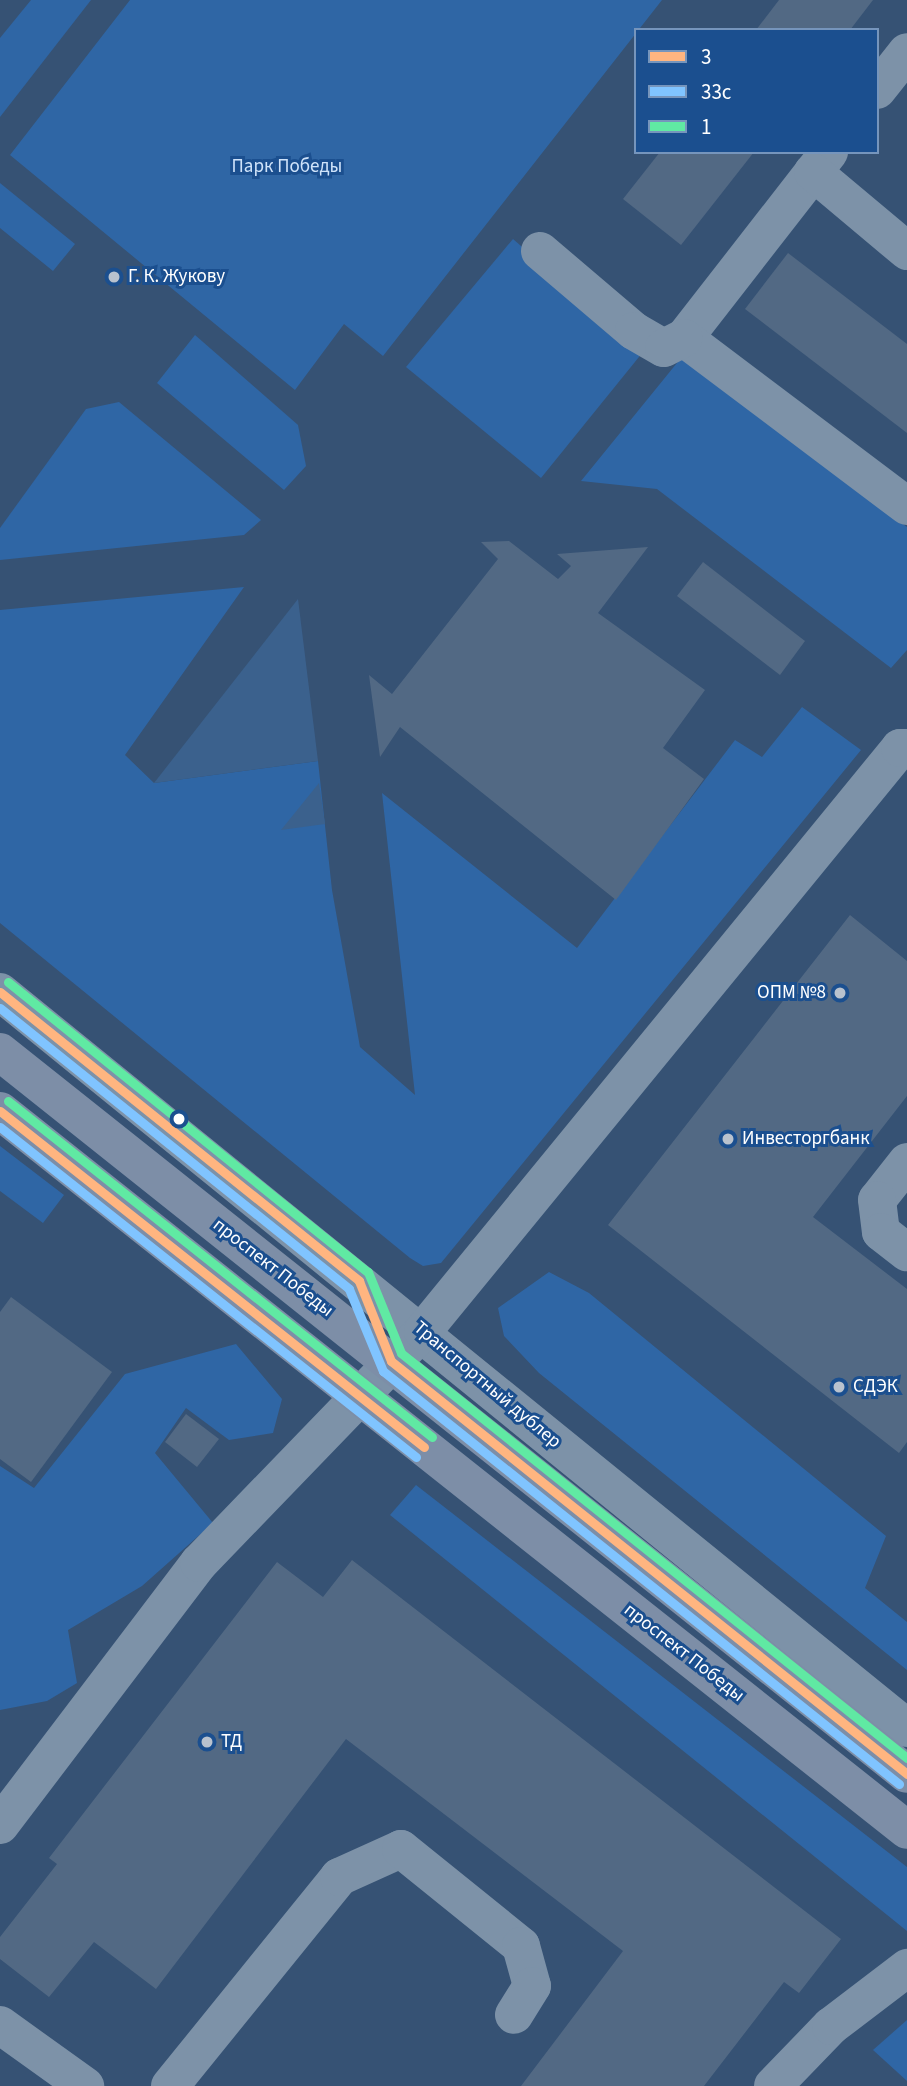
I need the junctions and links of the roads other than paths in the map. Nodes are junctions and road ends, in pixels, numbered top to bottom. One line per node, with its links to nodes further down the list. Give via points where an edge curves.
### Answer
1 (907, 52): 2 (lane)
2 (879, 87)
3 (821, 162): 5 (lane); 6 (lane)
4 (540, 251): 6 (lane, via 634,331 664,348)
5 (907, 251)
6 (684, 338): 7 (lane)
7 (907, 506)
8 (907, 748): 15 (lane, via 900,748)
9 (0, 992): 14 (lane, Транспортный дублер)
10 (0, 1052): 16 (main road, проспект Победы)
11 (0, 1111): 17 (main road, проспект Победы)
12 (907, 1162): 13 (lane, via 877,1200 881,1232)
13 (907, 1252)
14 (359, 1280): 15 (lane, Транспортный дублер); 16 (lane)
15 (423, 1331): 16 (lane); 18 (lane, Транспортный дублер)
16 (391, 1361): 17 (lane); 19 (main road, проспект Победы)
17 (358, 1394): 20 (lane, via 199,1563); 21 (main road, проспект Победы)
18 (907, 1728)
19 (907, 1774)
20 (0, 1825)
21 (907, 1830)
22 (907, 1968): 27 (lane, via 831,2026)
23 (514, 2014): 26 (lane, via 532,1986 522,1946 401,1849 339,1877)
24 (0, 2025): 25 (lane)
25 (85, 2086)
26 (170, 2086)
27 (773, 2086)

